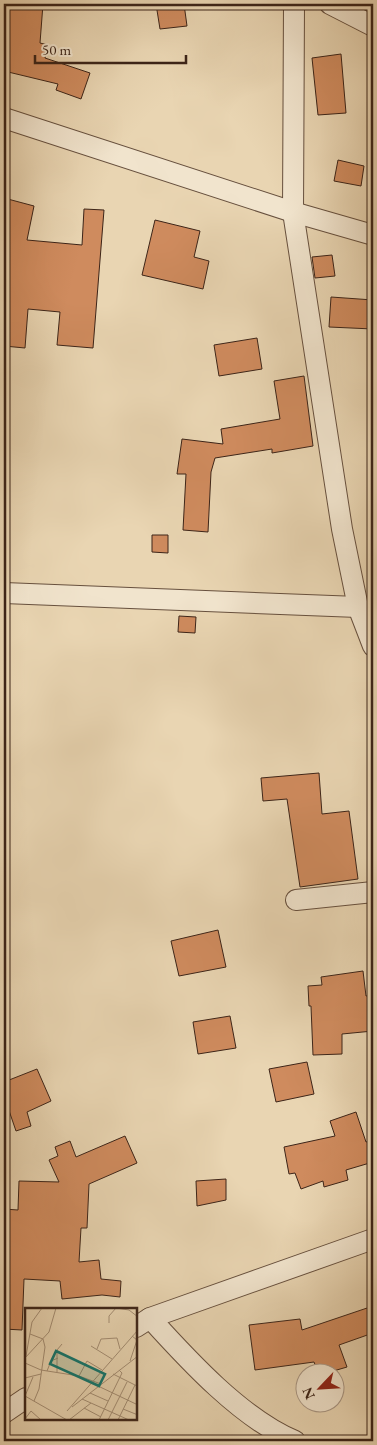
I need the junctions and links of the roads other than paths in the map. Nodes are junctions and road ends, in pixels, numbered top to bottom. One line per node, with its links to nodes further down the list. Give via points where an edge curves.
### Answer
1 (294, 4): 5 (street)
2 (330, 4): 3 (street)
3 (373, 26)
4 (4, 118): 5 (street)
5 (292, 212): 6 (street); 8 (street, via 342,529)
6 (373, 235)
7 (4, 593): 8 (street)
8 (358, 608): 9 (street)
9 (373, 646)
10 (373, 892): 11 (street)
11 (296, 900)
12 (373, 1239): 13 (street)
13 (143, 1322): 16 (street, via 256,1419)
14 (25, 1399): 15 (street)
15 (4, 1413)
16 (295, 1441)

